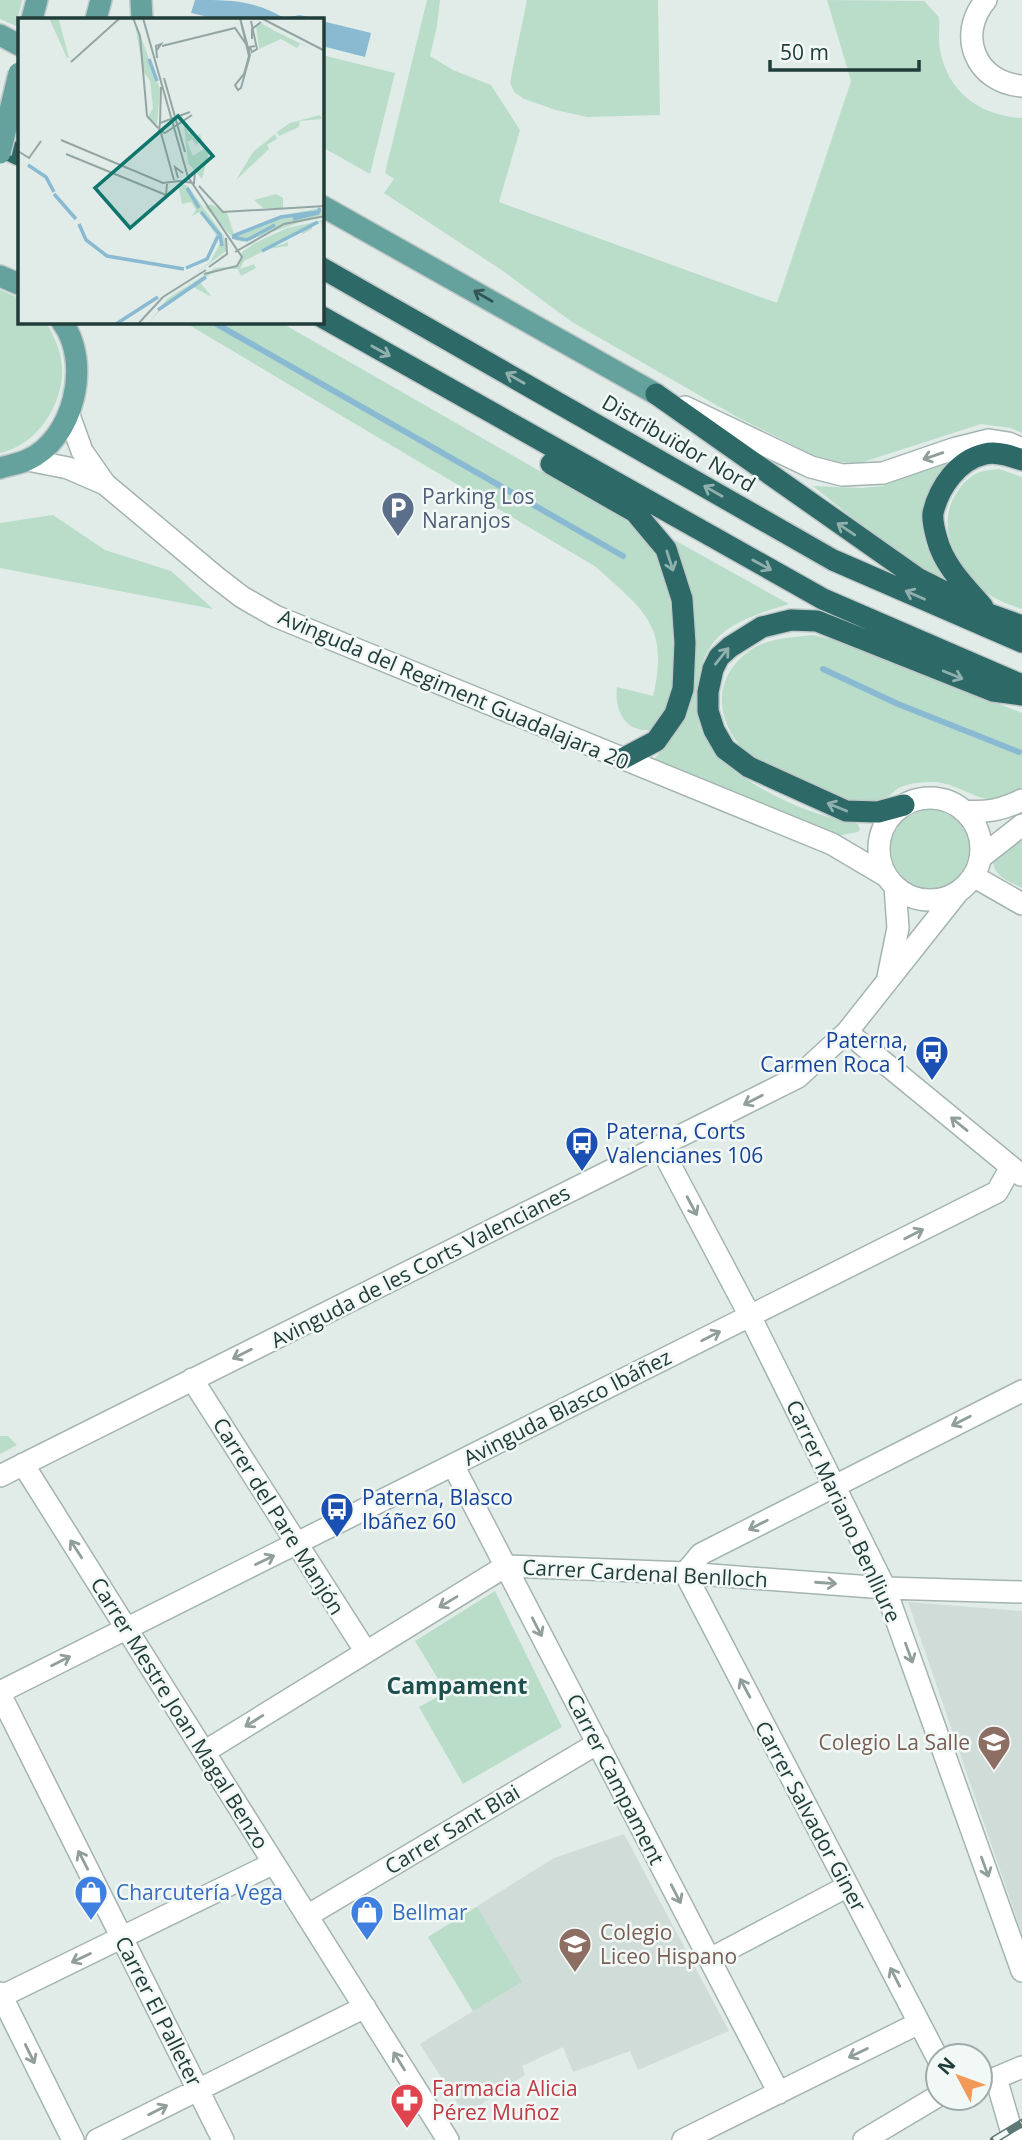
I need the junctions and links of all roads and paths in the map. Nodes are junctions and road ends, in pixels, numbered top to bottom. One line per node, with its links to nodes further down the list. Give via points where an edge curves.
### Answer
1 (101, 0): 4 (main road)
2 (141, 0): 5 (main road)
3 (986, 0): 9 (street, via 973,24 975,55 990,74)
4 (96, 18)
5 (142, 18)
6 (0, 35): 7 (main road)
7 (18, 44)
8 (18, 77): 13 (main road, bridge)
9 (1018, 88)
10 (0, 97): 11 (highway)
11 (18, 105)
12 (0, 146): 14 (highway)
13 (0, 153): 15 (highway)
14 (18, 156)
15 (18, 157)
16 (324, 197): 18 (main road)
17 (324, 207): 18 (main road)
18 (359, 226): 24 (main road, one-way to 18)
19 (324, 269): 34 (highway, Distribuïdor Nord, one-way to 19, via 833,559)
20 (0, 276): 21 (main road)
21 (18, 284)
22 (324, 318): 26 (highway, one-way to 26)
23 (64, 324): 25 (main road, via 78,373)
24 (656, 394): 27 (street, one-way to 24, via 989,440 883,473 842,475 811,467); 32 (highway, one-way to 24, via 919,579)
25 (69, 415): 28 (main road, via 52,440); 31 (street, Avinguda del Regiment Guadalajara 20, via 82,451)
26 (510, 424): 35 (highway, one-way to 35, via 823,599); 37 (highway, one-way to 37, via 540,458 635,512 666,549 682,599 682,690 665,731)
27 (1022, 449)
28 (28, 460): 30 (main road); 31 (street, Avinguda del Regiment Guadalajara 20, via 68,468)
29 (1022, 460): 32 (highway, via 985,454 962,464 943,487 933,515 938,542 952,570)
30 (0, 468)
31 (105, 484): 37 (street, Avinguda del Regiment Guadalajara 20, via 216,577 275,616)
32 (989, 614): 33 (highway)
33 (1022, 626)
34 (1022, 642)
35 (1022, 685)
36 (1022, 695): 39 (highway, one-way to 36, via 877,812 846,811 748,767 725,749 708,711 708,692 719,657 762,627 791,620 817,621 993,691)
37 (622, 759): 43 (street, Avinguda del Regiment Guadalajara 20)
38 (1022, 800): 40 (street, via 1004,809)
39 (904, 805): 40 (street, via 935,798); 42 (street)
40 (964, 811): 44 (street, via 981,841)
41 (1022, 825): 44 (street)
42 (882, 833): 43 (street, via 864,841); 45 (street, via 881,862)
43 (832, 845): 45 (street, Avinguda del Regiment Guadalajara 20)
44 (977, 867): 46 (street); 47 (street)
45 (891, 881): 46 (street, via 925,900); 48 (street, Avinguda de les Corts Valencianes, via 898,928)
46 (958, 892): 48 (street, Avinguda de les Corts Valencianes)
47 (1022, 904)
48 (887, 982): 49 (street, Avinguda de les Corts Valencianes)
49 (847, 1032): 50 (street, Avinguda de les Corts Valencianes, one-way to 50, via 798,1077); 51 (street, one-way to 49)
50 (660, 1146): 52 (street, Carrer Mariano Benlliure, one-way to 52); 53 (street, Avinguda de les Corts Valencianes, one-way to 53)
51 (1017, 1171): 52 (street, Avinguda Blasco Ibáñez, one-way to 51, via 997,1192)
52 (750, 1316): 56 (street, Avinguda Blasco Ibáñez, one-way to 52); 58 (street, Carrer Mariano Benlliure)
53 (192, 1379): 55 (street, Avinguda de les Corts Valencianes); 59 (street, Carrer del Pare Manjón)
54 (1022, 1391): 58 (street, one-way to 58)
55 (23, 1464): 57 (street, Avinguda de les Corts Valencianes); 64 (street, Carrer Mestre Joan Magal Benzo, one-way to 55)
56 (453, 1465): 59 (street, Avinguda Blasco Ibáñez); 60 (street, Carrer Campament)
57 (0, 1476)
58 (835, 1485): 61 (street, one-way to 61, via 701,1554); 62 (street, Carrer Mariano Benlliure)
59 (296, 1545): 64 (street, Avinguda Blasco Ibáñez, one-way to 59); 65 (street, Carrer del Pare Manjón)
60 (506, 1566): 61 (street, Carrer Cardenal Benlloch); 65 (street, Carrer Cardenal Benlloch, one-way to 65); 67 (street, Carrer Campament, one-way to 67)
61 (685, 1573): 62 (street, Carrer Cardenal Benlloch, one-way to 62); 70 (street, Carrer Salvador Giner, one-way to 61)
62 (886, 1588): 63 (street, Carrer Cardenal Benlloch); 74 (street, Carrer Mariano Benlliure, one-way to 74)
63 (1022, 1592)
64 (126, 1628): 66 (street, Avinguda Blasco Ibáñez, one-way to 64); 68 (street, Carrer Mestre Joan Magal Benzo)
65 (366, 1652): 68 (street, Carrer Cardenal Benlloch, one-way to 68)
66 (0, 1693): 72 (street, Carrer El Palleter, one-way to 66)
67 (598, 1743): 71 (street, Carrer Sant Blai); 73 (street, Carrer Campament, one-way to 73)
68 (204, 1752): 69 (street, Carrer Mestre Joan Magal Benzo)
69 (274, 1863): 71 (street, Carrer Mestre Joan Magal Benzo); 72 (street)
70 (848, 1886): 73 (street); 77 (street, Carrer Salvador Giner, one-way to 70)
71 (307, 1916): 76 (street, Carrer Mestre Joan Magal Benzo)
72 (122, 1938): 75 (street, one-way to 75); 81 (street, Carrer El Palleter)
73 (710, 1959): 82 (street, Carrer Campament)
74 (1022, 1971)
75 (1, 1995): 85 (street, one-way to 85)
76 (365, 2007): 81 (street); 88 (street, Carrer Mestre Joan Magal Benzo, one-way to 76)
77 (919, 2023): 78 (street, Carrer Salvador Giner); 82 (street, one-way to 82)
78 (929, 2042)
79 (1022, 2067): 80 (street)
80 (994, 2078)
81 (198, 2090): 86 (street, one-way to 81); 87 (street, Carrer El Palleter)
82 (779, 2092): 89 (street)
83 (994, 2094): 91 (street)
84 (924, 2104): 90 (street)
85 (72, 2140)
86 (97, 2140)
87 (223, 2140)
88 (448, 2140)
89 (683, 2140)
90 (864, 2140)
91 (1013, 2140)

